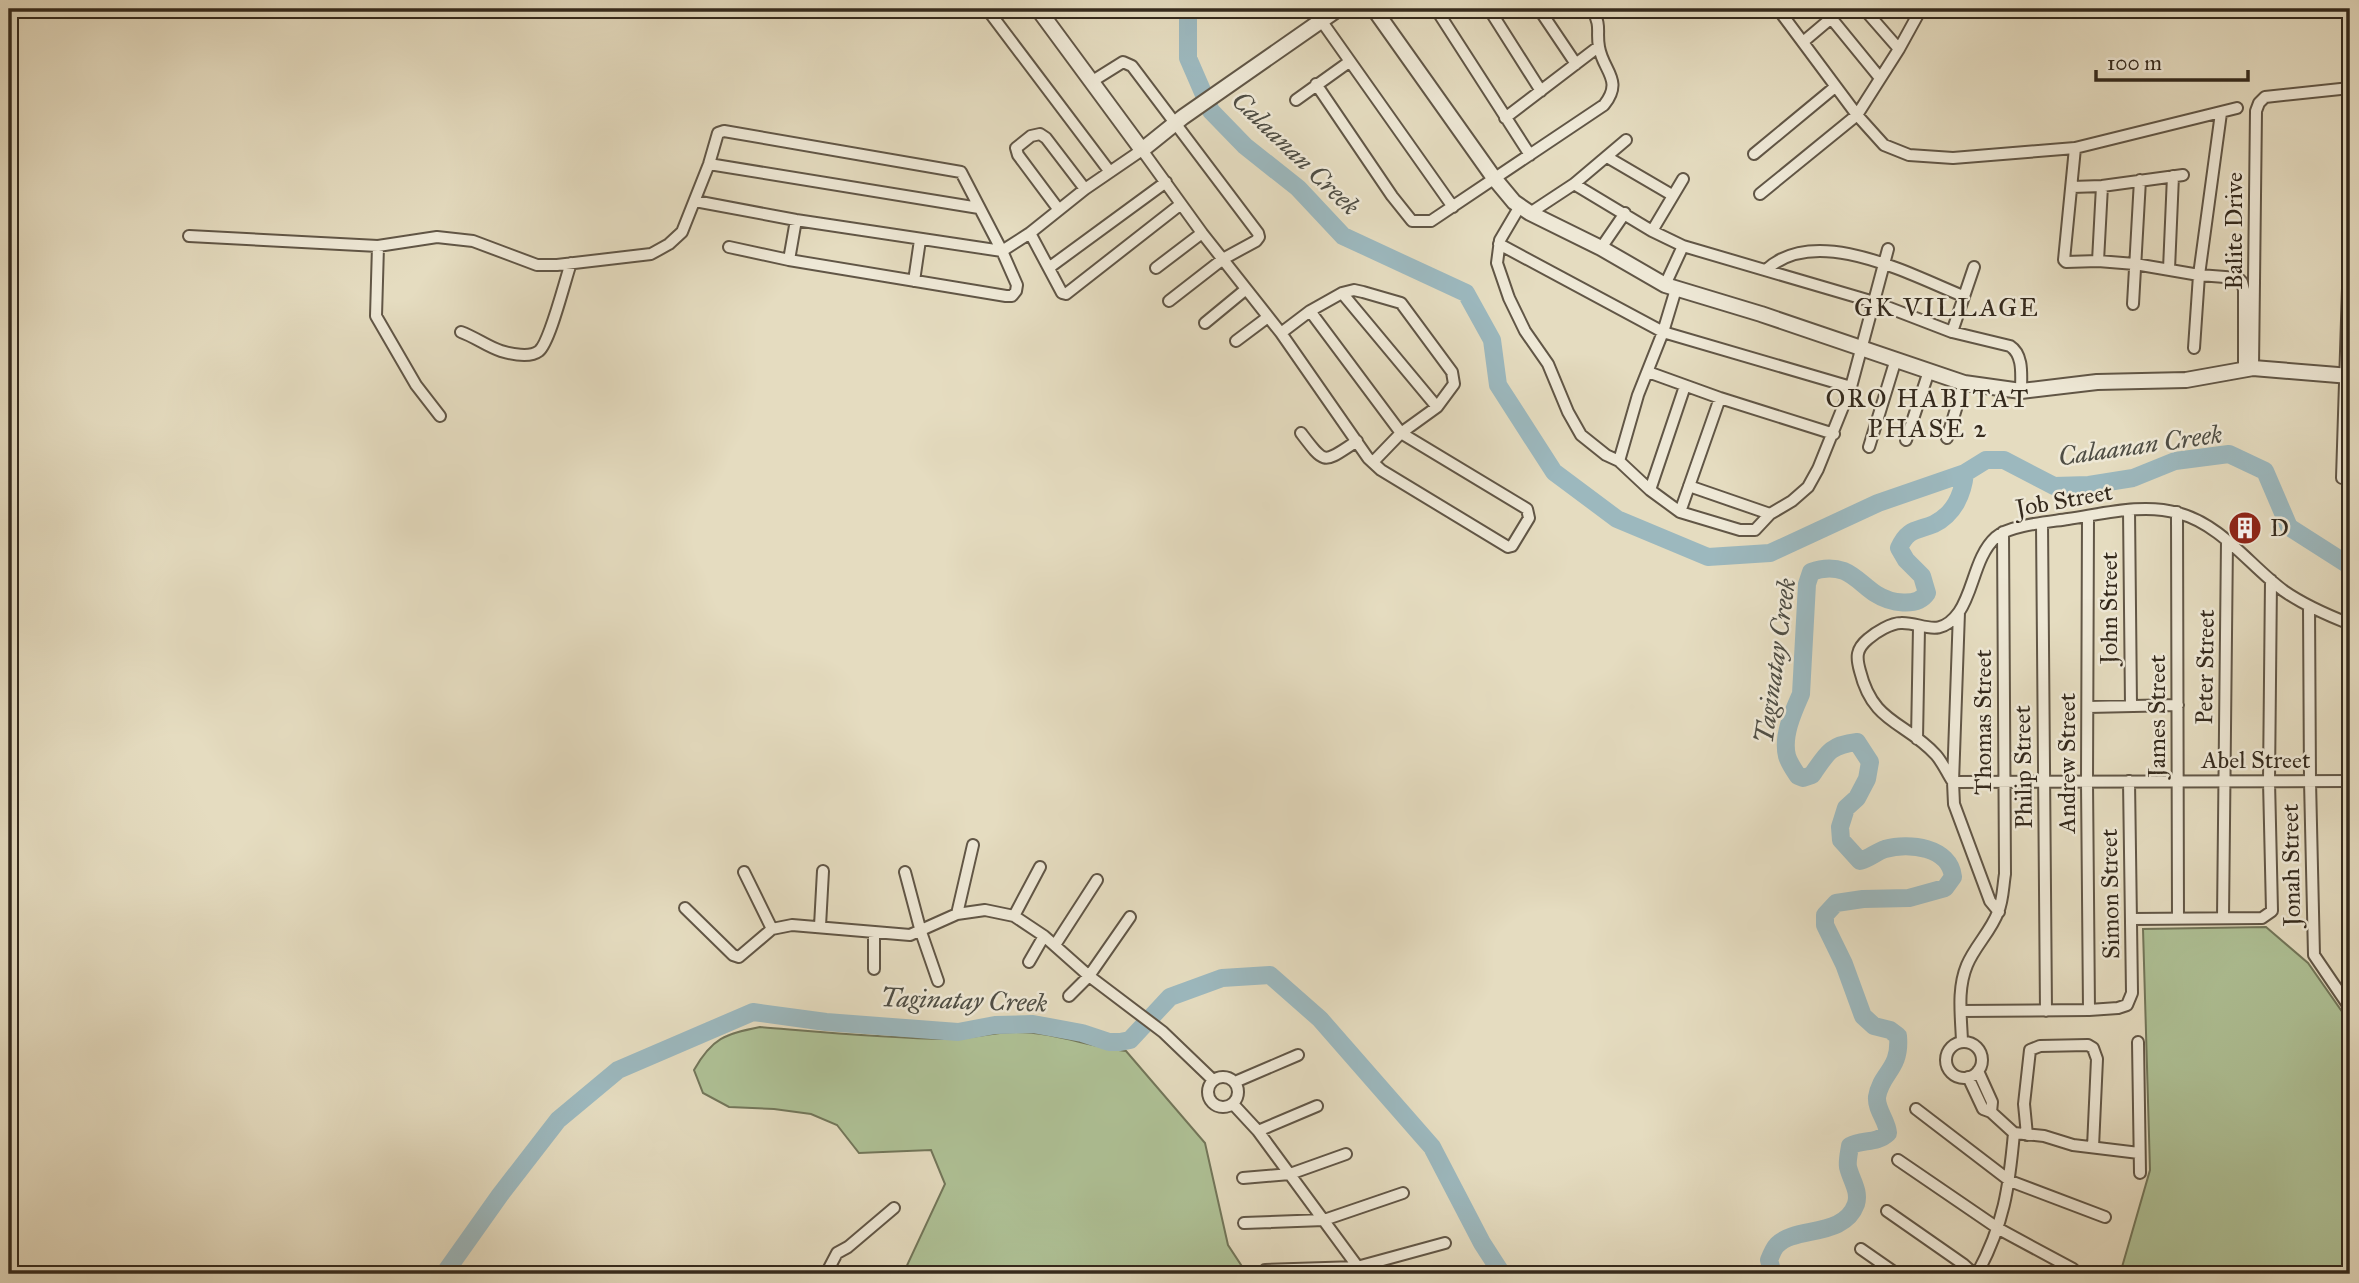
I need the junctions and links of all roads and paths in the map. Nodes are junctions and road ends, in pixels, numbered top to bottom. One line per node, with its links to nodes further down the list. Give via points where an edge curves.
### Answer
1 (988, 9): 39 (street)
2 (1038, 9): 21 (street)
3 (1338, 9): 13 (street)
4 (1374, 9): 40 (street)
5 (1436, 9): 30 (street)
6 (1489, 9): 25 (street)
7 (1539, 9): 19 (street)
8 (1592, 9): 16 (street, via 1600,31)
9 (1842, 9): 14 (street)
10 (1864, 9): 17 (street)
11 (1781, 10): 15 (street)
12 (1917, 11): 17 (street)
13 (1317, 14): 18 (street); 31 (street)
14 (1831, 18): 15 (street); 20 (street)
15 (1803, 42): 23 (street)
16 (1598, 47): 19 (street); 36 (street, via 1612,77 1611,95 1604,105)
17 (1899, 49): 20 (street)
18 (1349, 62): 22 (street); 52 (street)
19 (1576, 64): 25 (street)
20 (1880, 79): 29 (street)
21 (1091, 82): 31 (street, via 1127,62); 34 (street)
22 (1316, 84): 26 (street); 52 (street, via 1412,221 1431,221)
23 (1835, 87): 29 (street); 35 (street)
24 (2350, 88): 102 (street, Balite Drive, via 2265,97 2256,111)
25 (1541, 91): 30 (street)
26 (1296, 100)
27 (2237, 108): 28 (street)
28 (2221, 113): 33 (street); 82 (street)
29 (1857, 115): 33 (street, via 1884,145 1909,155 1953,158); 48 (street)
30 (1505, 118): 36 (street)
31 (1179, 120): 34 (street); 71 (street, via 1258,233 1256,241)
32 (1626, 140): 37 (street)
33 (2075, 148): 46 (street)
34 (1142, 150): 39 (street); 43 (street)
35 (1754, 154)
36 (1530, 155): 40 (street)
37 (1606, 157): 44 (street); 49 (street)
38 (709, 164): 50 (street); 53 (street); 53 (street, via 718,133 724,131 958,170)
39 (1110, 172): 47 (street)
40 (1494, 178): 52 (street); 55 (street)
41 (1683, 179): 49 (street)
42 (2140, 180): 45 (street); 76 (street); 80 (street, via 2178,176)
43 (1166, 182): 51 (street); 77 (street)
44 (1574, 184): 55 (street); 56 (street)
45 (2102, 186): 46 (street); 73 (street)
46 (2072, 187): 73 (street, via 2064,260)
47 (1085, 189): 54 (street); 54 (street, via 1040,134 1016,148)
48 (1760, 194)
49 (1672, 195): 59 (street)
50 (695, 201): 57 (street); 74 (street, via 682,232 652,254)
51 (1181, 204): 61 (street); 77 (street, via 1069,293 1062,293)
52 (1453, 207)
53 (979, 208): 70 (street)
54 (1059, 210): 60 (street)
55 (1525, 210): 64 (street, via 1506,228); 68 (street)
56 (1625, 214): 59 (street); 68 (street)
57 (796, 220): 63 (street); 72 (street)
58 (2350, 225): 105 (street)
59 (1652, 231): 66 (street)
60 (1030, 233): 70 (street); 77 (street)
61 (1202, 233): 71 (street); 79 (street)
62 (189, 236): 65 (street)
63 (920, 240): 70 (street); 83 (street)
64 (1499, 244): 95 (street); 120 (street, via 1497,263 1509,298 1548,364 1568,412 1581,435)
65 (378, 246): 74 (street, via 437,237 480,243 537,265); 112 (street, via 376,316 416,385)
66 (1683, 246): 81 (street); 84 (street)
67 (729, 247): 72 (street)
68 (1601, 248): 84 (street)
69 (1888, 249): 75 (street)
70 (1002, 251): 83 (street, via 1017,285 1012,296)
71 (1223, 259): 85 (street); 88 (street)
72 (789, 260): 83 (street)
73 (2098, 261): 76 (street)
74 (570, 263): 94 (street, via 539,351 500,351)
75 (1883, 264): 81 (street, via 1842,252 1819,251 1788,255); 87 (street); 89 (street)
76 (2135, 264): 80 (street); 90 (street)
77 (1050, 267)
78 (1974, 267): 87 (street)
79 (1156, 268)
80 (2169, 269): 82 (street)
81 (1766, 270): 89 (street)
82 (2199, 275): 100 (street); 102 (street, via 2242,282)
83 (914, 281)
84 (1671, 287): 95 (street); 99 (street)
85 (1245, 290): 92 (street); 93 (street)
86 (1342, 293): 91 (street); 111 (street); 111 (street, via 1354,290 1401,303 1452,372 1454,384)
87 (1963, 296): 96 (street)
88 (1169, 301)
89 (1874, 302): 96 (street); 99 (street)
90 (2133, 304)
91 (1310, 311): 97 (street); 114 (street)
92 (1268, 317): 97 (street); 98 (street)
93 (1205, 323)
94 (461, 332)
95 (1663, 332): 104 (street); 108 (street)
96 (1952, 332): 109 (street, via 2017,350)
97 (1281, 333): 118 (street)
98 (1236, 341)
99 (1862, 348): 101 (street); 108 (street)
100 (2194, 348)
101 (1896, 359): 103 (street); 119 (street)
102 (2248, 369): 105 (street); 109 (street, via 2186,380 2097,382)
103 (1929, 371): 106 (street); 117 (street)
104 (1648, 372): 107 (street); 120 (street)
105 (2348, 376): 122 (street)
106 (1964, 383): 109 (street); 116 (street)
107 (1685, 386): 110 (street); 124 (street)
108 (1851, 387): 115 (street)
109 (2021, 391)
110 (1720, 398): 115 (street); 123 (street)
111 (1437, 407): 114 (street)
112 (440, 416)
113 (1301, 433): 118 (street, via 1325,459)
114 (1401, 433): 121 (street); 121 (street, via 1527,509 1529,518 1514,544 1508,547)
115 (1835, 434): 128 (street, via 1808,487)
116 (1947, 438)
117 (1906, 440)
118 (1357, 441): 121 (street)
119 (1869, 447)
120 (1619, 461): 124 (street)
121 (1373, 462)
122 (2343, 478)
123 (1689, 486): 126 (street); 128 (street)
124 (1650, 489): 126 (street)
125 (2129, 510): 127 (street, Job Street); 129 (street, Job Street); 139 (street, John Street)
126 (1680, 512): 128 (street, via 1750,531)
127 (2178, 512): 132 (street, Job Street); 138 (street, James Street)
128 (1770, 513)
129 (2088, 516): 130 (street, Job Street); 140 (street, Andrew Street)
130 (2042, 523): 131 (street, Job Street); 150 (street, Philip Street)
131 (2003, 532): 135 (street, Job Street, via 1985,552); 149 (street, Thomas Street)
132 (2227, 541): 133 (street, Job Street); 144 (street, Peter Street)
133 (2271, 580): 134 (street, Job Street); 145 (street)
134 (2309, 606): 136 (street, Job Street); 146 (street, Jonah Street)
135 (1959, 612): 137 (street, via 1938,627); 148 (street)
136 (2350, 624)
137 (1919, 627): 141 (street); 141 (street, via 1899,623 1887,628 1861,645 1857,658 1863,683 1879,711)
138 (2178, 705): 139 (street); 143 (street, James Street)
139 (2131, 706): 140 (street)
140 (2088, 707): 151 (street, Andrew Street)
141 (1917, 738): 148 (street, via 1936,755)
142 (2129, 781): 143 (street, Abel Street); 151 (street, Abel Street); 166 (street, Simon Street)
143 (2178, 781): 144 (street, Abel Street); 167 (street, James Street)
144 (2224, 781): 145 (street, Abel Street); 165 (street, Peter Street)
145 (2269, 781): 146 (street, Abel Street); 165 (street, via 2272,911 2262,918)
146 (2310, 781): 147 (street, Abel Street); 179 (street, Jonah Street, via 2314,955)
147 (2350, 781)
148 (1953, 782): 149 (street, Abel Street); 157 (street, via 1954,804)
149 (2004, 782): 150 (street, Abel Street); 158 (street, Thomas Street)
150 (2045, 782): 151 (street, Abel Street); 182 (street, Philip Street)
151 (2087, 782): 180 (street, Andrew Street)
152 (973, 845): 162 (street)
153 (1040, 867): 163 (street)
154 (822, 871): 168 (street)
155 (744, 872): 169 (street)
156 (905, 872): 170 (street)
157 (1981, 873): 158 (street); 161 (street, via 1990,901)
158 (2005, 874): 161 (street, Thomas Street)
159 (1097, 880): 173 (street)
160 (685, 908): 169 (street, via 739,957)
161 (1999, 912): 181 (street, via 1967,965)
162 (957, 914): 163 (street, via 985,910); 170 (street)
163 (1014, 916): 172 (street)
164 (1130, 917): 176 (street)
165 (2223, 918): 167 (street)
166 (2132, 919): 167 (street); 180 (street, Simon Street, via 2132,993 2127,1004)
167 (2178, 919)
168 (820, 926): 169 (street); 171 (street)
169 (772, 929)
170 (921, 932): 171 (street); 177 (street)
171 (874, 934): 175 (street)
172 (1044, 936): 173 (street); 174 (street)
173 (1055, 945): 176 (street)
174 (1029, 962)
175 (874, 969)
176 (1089, 976): 178 (street); 187 (street, via 1163,1032)
177 (938, 981)
178 (1069, 996)
179 (2350, 1007)
180 (2089, 1010): 182 (street)
181 (1961, 1011): 182 (street); 183 (street)
182 (2046, 1011)
183 (1962, 1041): 186 (street, via 1981,1053); 186 (street, via 1951,1046 1946,1063 1962,1078)
184 (2138, 1042): 196 (street)
185 (1298, 1055): 188 (street)
186 (1973, 1074): 193 (street, via 1983,1109)
187 (1213, 1080): 188 (street, via 1222,1077); 189 (street, via 1208,1088 1211,1102 1225,1108)
188 (1235, 1082): 189 (street, via 1238,1091)
189 (1233, 1104): 192 (street)
190 (1317, 1106): 192 (street)
191 (1916, 1110): 202 (street)
192 (1258, 1131): 200 (street)
193 (2014, 1133): 194 (street); 202 (street)
194 (2027, 1135): 195 (street); 195 (street, via 2024,1104 2031,1050 2040,1045 2088,1045 2097,1059)
195 (2093, 1147): 196 (street)
196 (2139, 1153): 199 (street)
197 (1346, 1154): 200 (street)
198 (1898, 1160): 209 (street)
199 (2140, 1172)
200 (1290, 1174): 201 (street); 207 (street)
201 (1243, 1178)
202 (2010, 1181): 206 (street); 209 (street)
203 (1403, 1193): 207 (street)
204 (894, 1208): 215 (street, via 837,1253)
205 (1887, 1211): 217 (street)
206 (2105, 1217)
207 (1324, 1220): 208 (street); 214 (street)
208 (1244, 1223)
209 (1999, 1229): 212 (street); 217 (street)
210 (1445, 1243): 214 (street)
211 (1861, 1249): 216 (street)
212 (2073, 1269)
213 (1265, 1270): 214 (street)
214 (1360, 1271)
215 (826, 1274)
216 (1897, 1274)
217 (1975, 1274)

